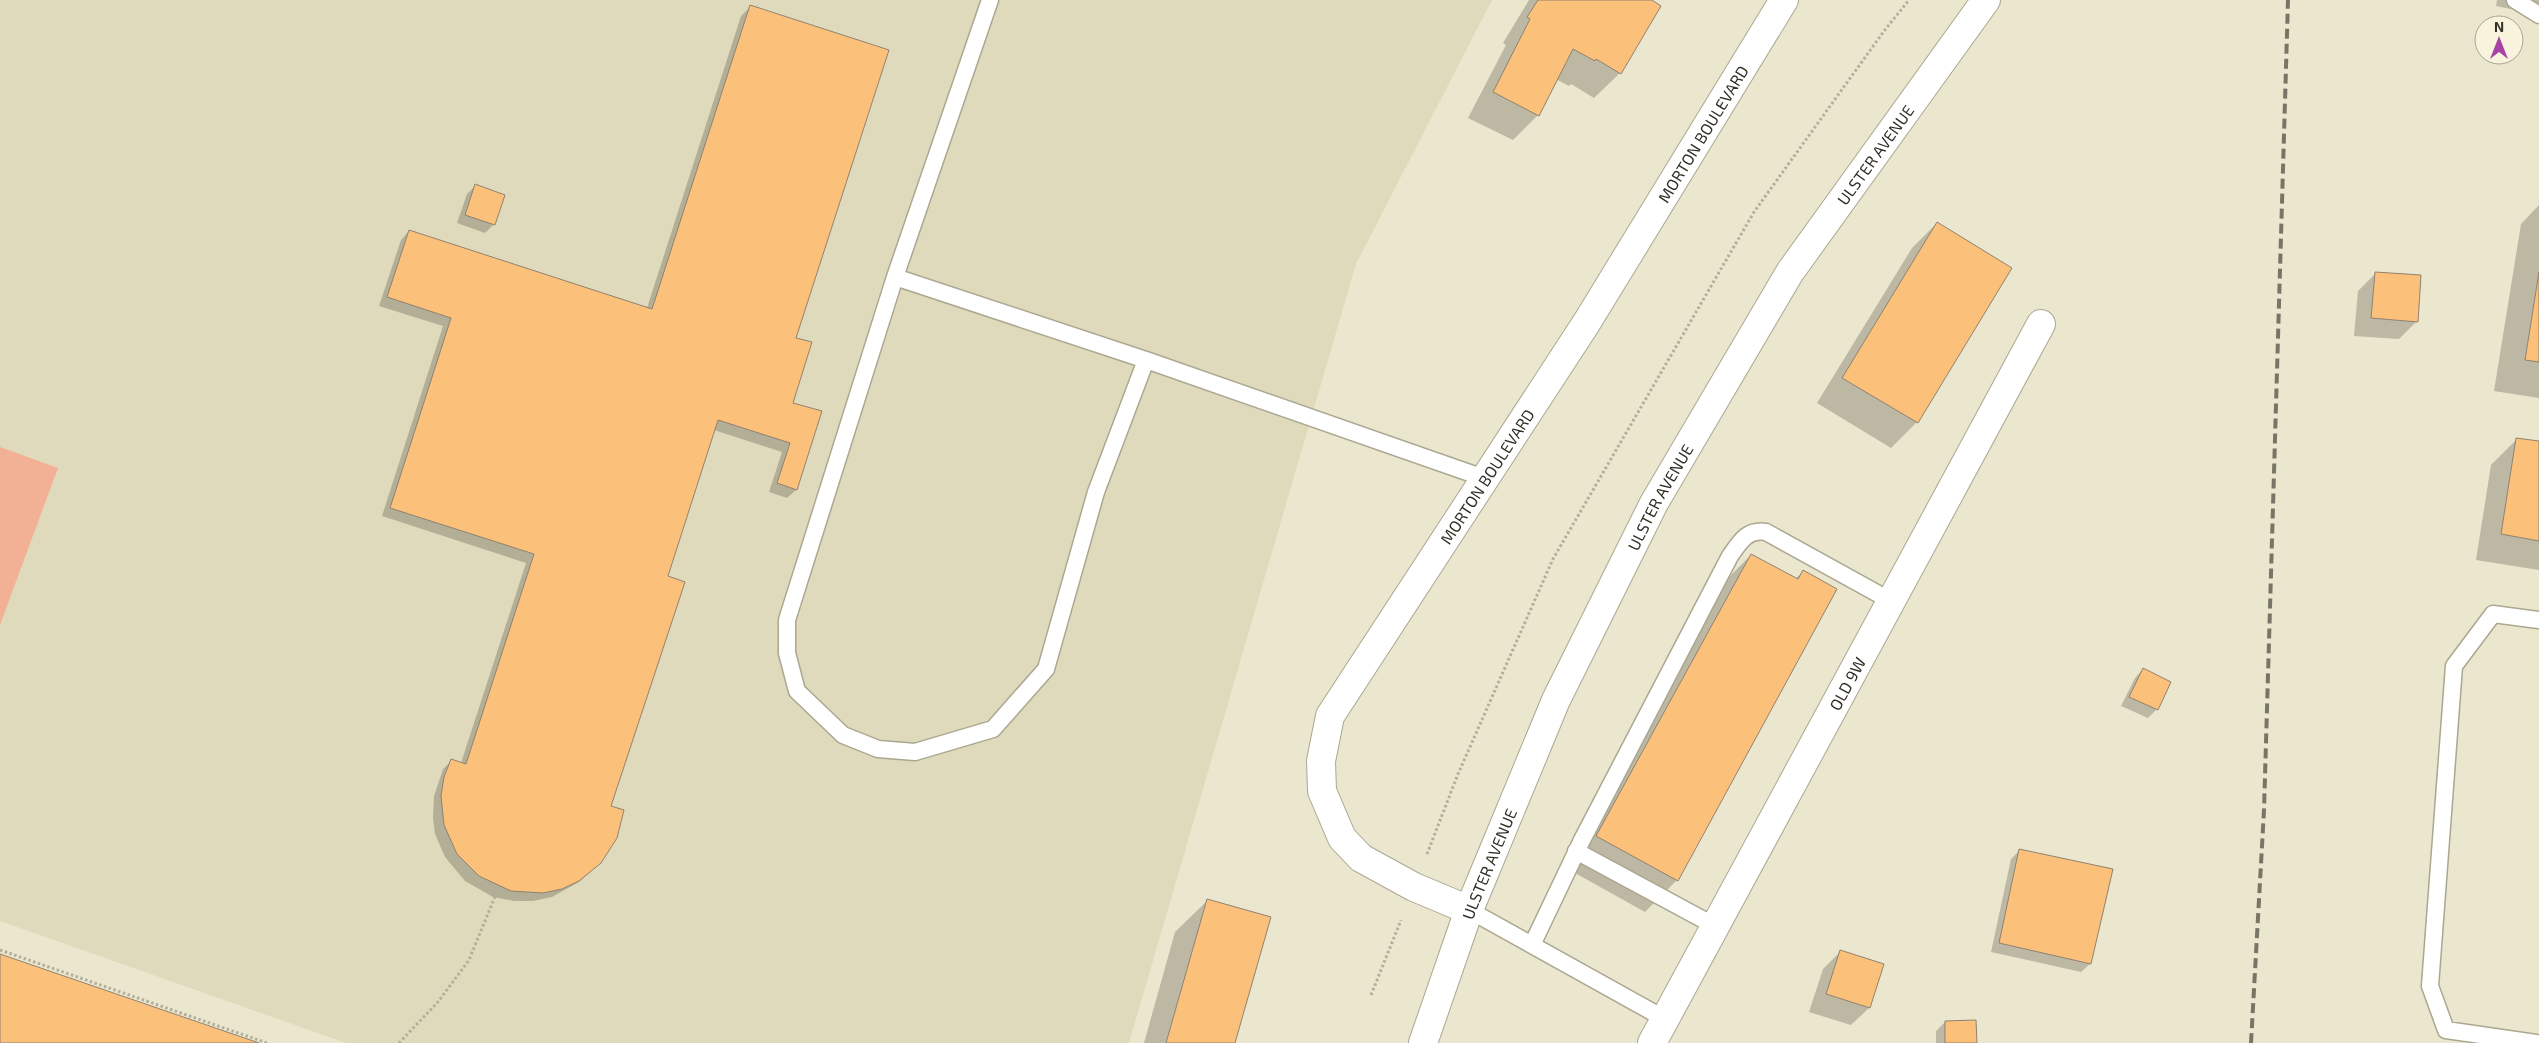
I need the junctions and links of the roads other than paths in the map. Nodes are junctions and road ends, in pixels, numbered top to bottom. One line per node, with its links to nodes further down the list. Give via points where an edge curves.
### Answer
1 (990, 0): 6 (lane)
2 (1784, 0): 9 (street, MORTON BOULEVARD, via 1587,322)
3 (1986, 0): 13 (street, ULSTER AVENUE, via 1790,272 1654,503 1556,700)
4 (2515, 0): 5 (lane)
5 (2539, 15)
6 (895, 278): 8 (lane); 8 (lane, via 787,620 787,653 797,691 843,736 878,749 915,752 993,729 1046,669 1096,492)
7 (2042, 324): 10 (street, OLD 9W)
8 (1146, 360): 9 (lane)
9 (1484, 478): 13 (street, MORTON BOULEVARD, via 1330,716 1321,761 1322,791 1342,838 1361,858 1414,887)
10 (1891, 602): 12 (lane, via 1766,532 1756,530 1745,536 1730,556); 14 (street, OLD 9W)
11 (2539, 620): 19 (lane, via 2493,614 2454,666 2430,986 2446,1030)
12 (1576, 851): 14 (lane); 15 (lane)
13 (1469, 910): 15 (lane); 17 (street, ULSTER AVENUE)
14 (1714, 926): 16 (street, OLD 9W)
15 (1532, 945): 16 (lane)
16 (1665, 1019): 18 (street, OLD 9W)
17 (1423, 1043)
18 (1652, 1043)
19 (2536, 1043)

